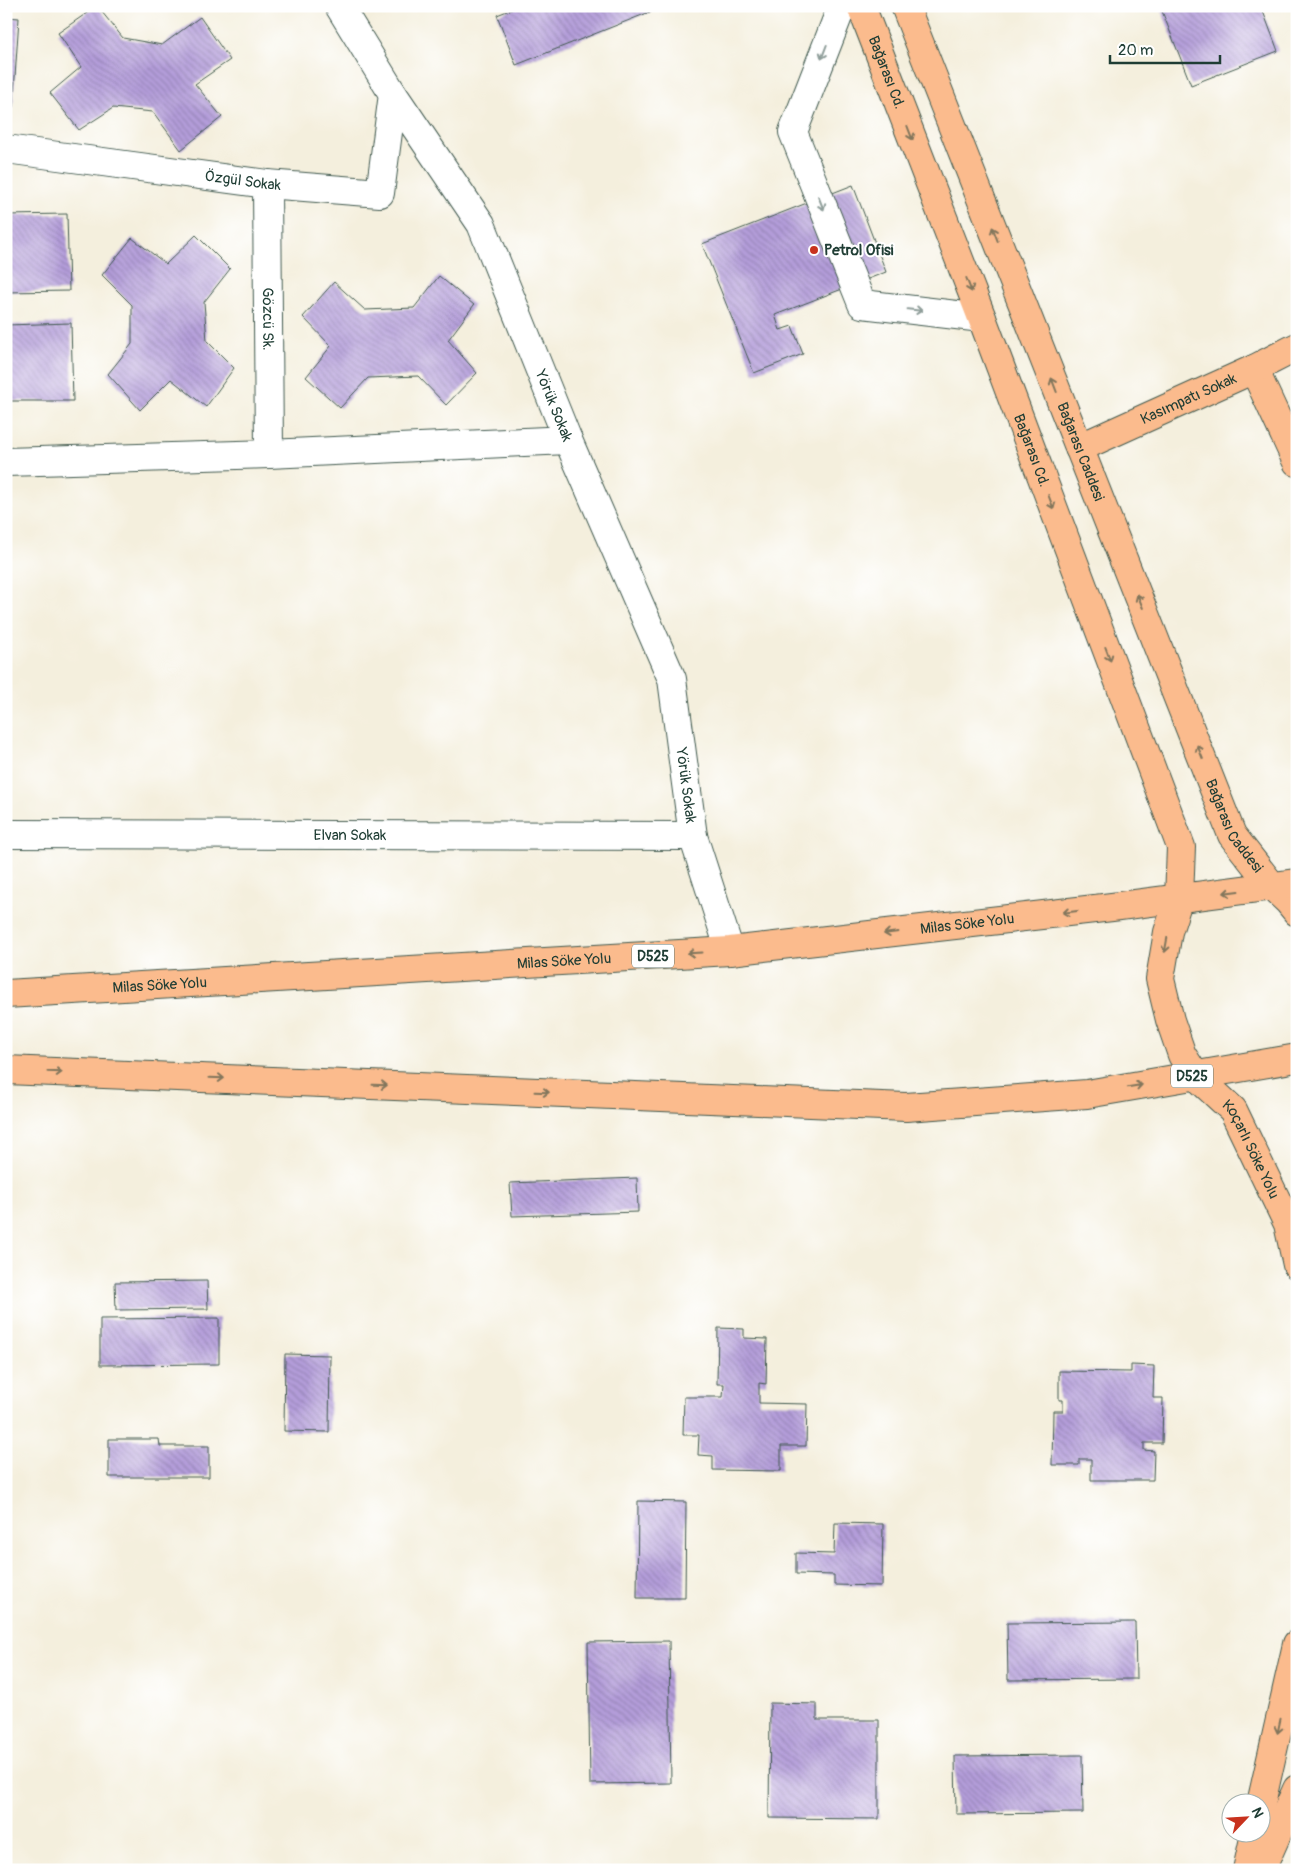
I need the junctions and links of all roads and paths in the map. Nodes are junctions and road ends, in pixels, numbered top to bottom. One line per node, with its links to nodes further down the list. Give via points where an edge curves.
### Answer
1 (338, 6): 5 (street, Yörük Sokak)
2 (842, 6): 8 (street, one-way to 8, via 793,132 862,304)
3 (861, 6): 8 (main road, Bağarası Cd., one-way to 8)
4 (905, 6): 12 (main road, Bağarası Caddesi, one-way to 4)
5 (393, 94): 7 (street, Özgül Sokak, via 380,193); 11 (street, Yörük Sokak, via 481,224)
6 (6, 149): 7 (street, Özgül Sokak)
7 (267, 184): 13 (street, Gözcü Sk.)
8 (982, 318): 19 (main road, Bağarası Cd., one-way to 19, via 1181,847)
9 (1297, 347): 10 (main road, Kasımpatı Sokak)
10 (1254, 369): 12 (main road, Kasımpatı Sokak); 15 (main road)
11 (568, 440): 13 (street); 17 (street, Yörük Sokak, via 672,679)
12 (1079, 448): 18 (main road, Bağarası Caddesi, one-way to 12, via 1232,835)
13 (269, 454): 14 (street)
14 (6, 462)
15 (1297, 462)
16 (6, 834): 17 (street, Elvan Sokak)
17 (693, 836): 21 (street, Yörük Sokak)
18 (1284, 885): 19 (main road, Milas Söke Yolu / D525, one-way to 19); 20 (main road, Bağarası Caddesi, via 1288,901)
19 (1179, 898): 21 (main road, Milas Söke Yolu / D525, one-way to 21); 25 (main road, Bağarası Cd., one-way to 25, via 1168,932 1160,979 1182,1054)
20 (1297, 912)
21 (730, 951): 22 (main road, Milas Söke Yolu / D525, one-way to 22)
22 (6, 994)
23 (1297, 1058): 25 (main road, D525)
24 (6, 1070): 25 (main road, D525, one-way to 25, via 906,1107 1087,1094)
25 (1195, 1075): 26 (main road, Koçarlı Söke Yolu, via 1233,1110 1288,1224)
26 (1297, 1265)
27 (1297, 1644): 29 (main road, one-way to 29)
28 (1297, 1789): 32 (main road)
29 (1263, 1794)
30 (1253, 1844): 31 (main road)
31 (1247, 1870)
32 (1261, 1870)

